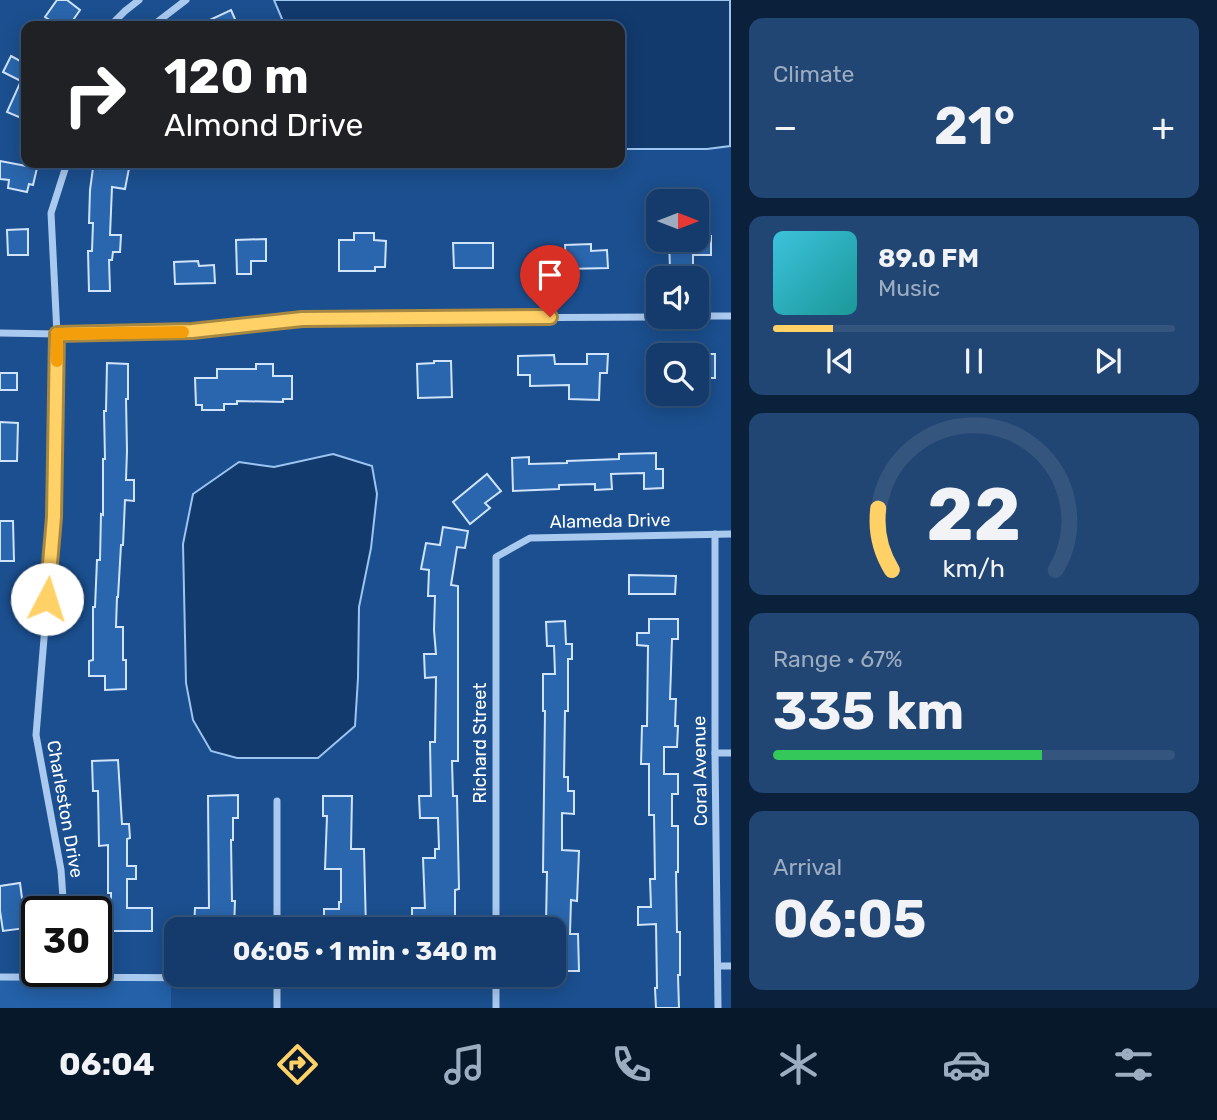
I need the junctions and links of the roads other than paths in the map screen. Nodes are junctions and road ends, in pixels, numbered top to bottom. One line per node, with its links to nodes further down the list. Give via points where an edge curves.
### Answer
1 (139, 0): 3 (street)
2 (186, 0): 4 (street)
3 (115, 21)
4 (159, 21)
5 (65, 168): 10 (street, Charleston Drive, via 51,213)
6 (709, 316): 7 (street)
7 (730, 316)
8 (646, 317): 10 (street, via 302,319 192,331)
9 (0, 333): 10 (street)
10 (57, 334): 17 (street, Charleston Drive, via 54,517 36,735)
11 (715, 534): 12 (street, Alameda Drive); 13 (street, Alameda Drive, via 530,538); 15 (street, Coral Avenue)
12 (730, 534)
13 (496, 556): 19 (street, Richard Street)
14 (730, 753): 15 (street)
15 (715, 754): 20 (street, Coral Avenue)
16 (276, 801): 18 (street)
17 (63, 896)
18 (277, 917)
19 (496, 917)
20 (718, 966): 21 (street); 30 (street, Coral Avenue)
21 (730, 966)
22 (112, 975): 23 (street)
23 (164, 975)
24 (21, 977): 25 (street)
25 (0, 978)
26 (277, 987): 28 (street)
27 (496, 987): 29 (street)
28 (277, 1008)
29 (496, 1008)
30 (718, 1008)

